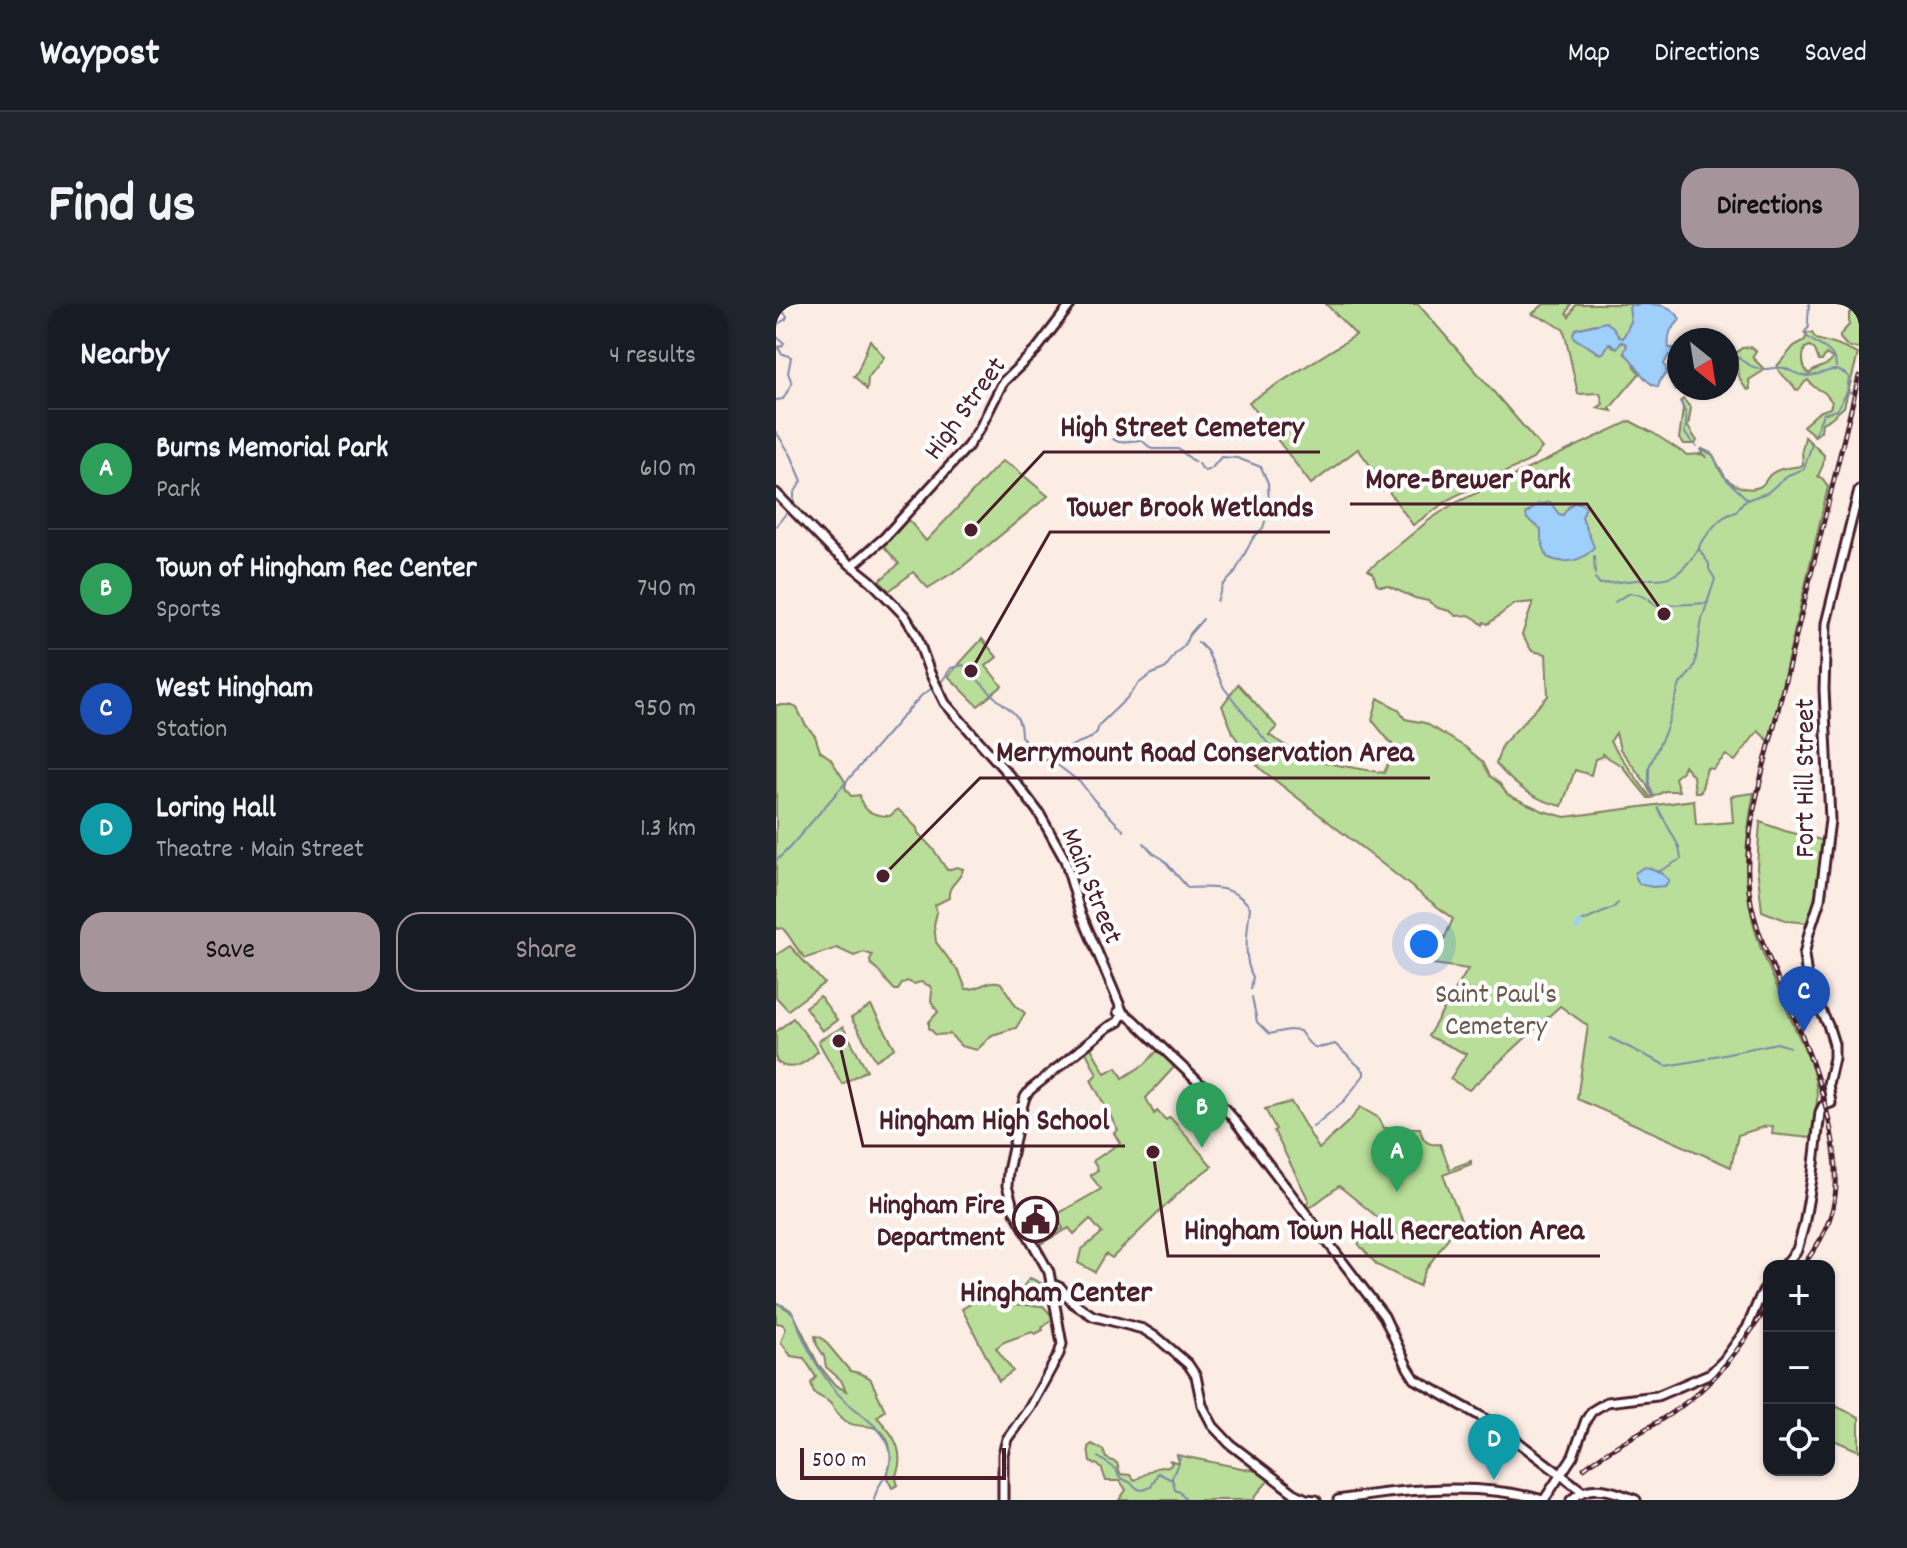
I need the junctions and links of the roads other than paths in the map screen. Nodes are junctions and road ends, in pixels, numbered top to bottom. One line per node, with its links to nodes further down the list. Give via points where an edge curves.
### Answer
1 (1071, 304): 4 (main road, High Street, via 1003,382 968,446)
2 (1859, 490): 6 (main road, Fort Hill Street, via 1826,623 1829,835 1804,963 1834,1044 1831,1103 1820,1112 1801,1239)
3 (776, 493): 4 (main road, Main Street)
4 (852, 566): 5 (main road, Main Street, via 908,620 945,703 1046,825 1067,865)
5 (1120, 1012): 7 (main road, via 1118,1022 1027,1094 1022,1106 1007,1177 1010,1201); 11 (main road, via 1233,1118 1379,1309 1415,1379 1496,1425)
6 (1789, 1260)
7 (1052, 1284): 9 (main road); 13 (main road, via 1062,1340 1059,1354 1011,1432 1003,1454)
8 (1763, 1292): 11 (main road, via 1747,1328 1715,1370 1656,1396 1596,1407)
9 (1095, 1317): 10 (main road); 14 (main road, via 1133,1325 1159,1339 1193,1370 1207,1417 1222,1436 1294,1493)
10 (1097, 1327)
11 (1561, 1475): 12 (main road); 16 (main road)
12 (1582, 1491): 17 (main road); 18 (main road, via 1611,1489)
13 (1003, 1500)
14 (1316, 1500)
15 (1338, 1500): 16 (main road, via 1452,1490 1511,1492)
16 (1543, 1500)
17 (1571, 1500)
18 (1636, 1500)

